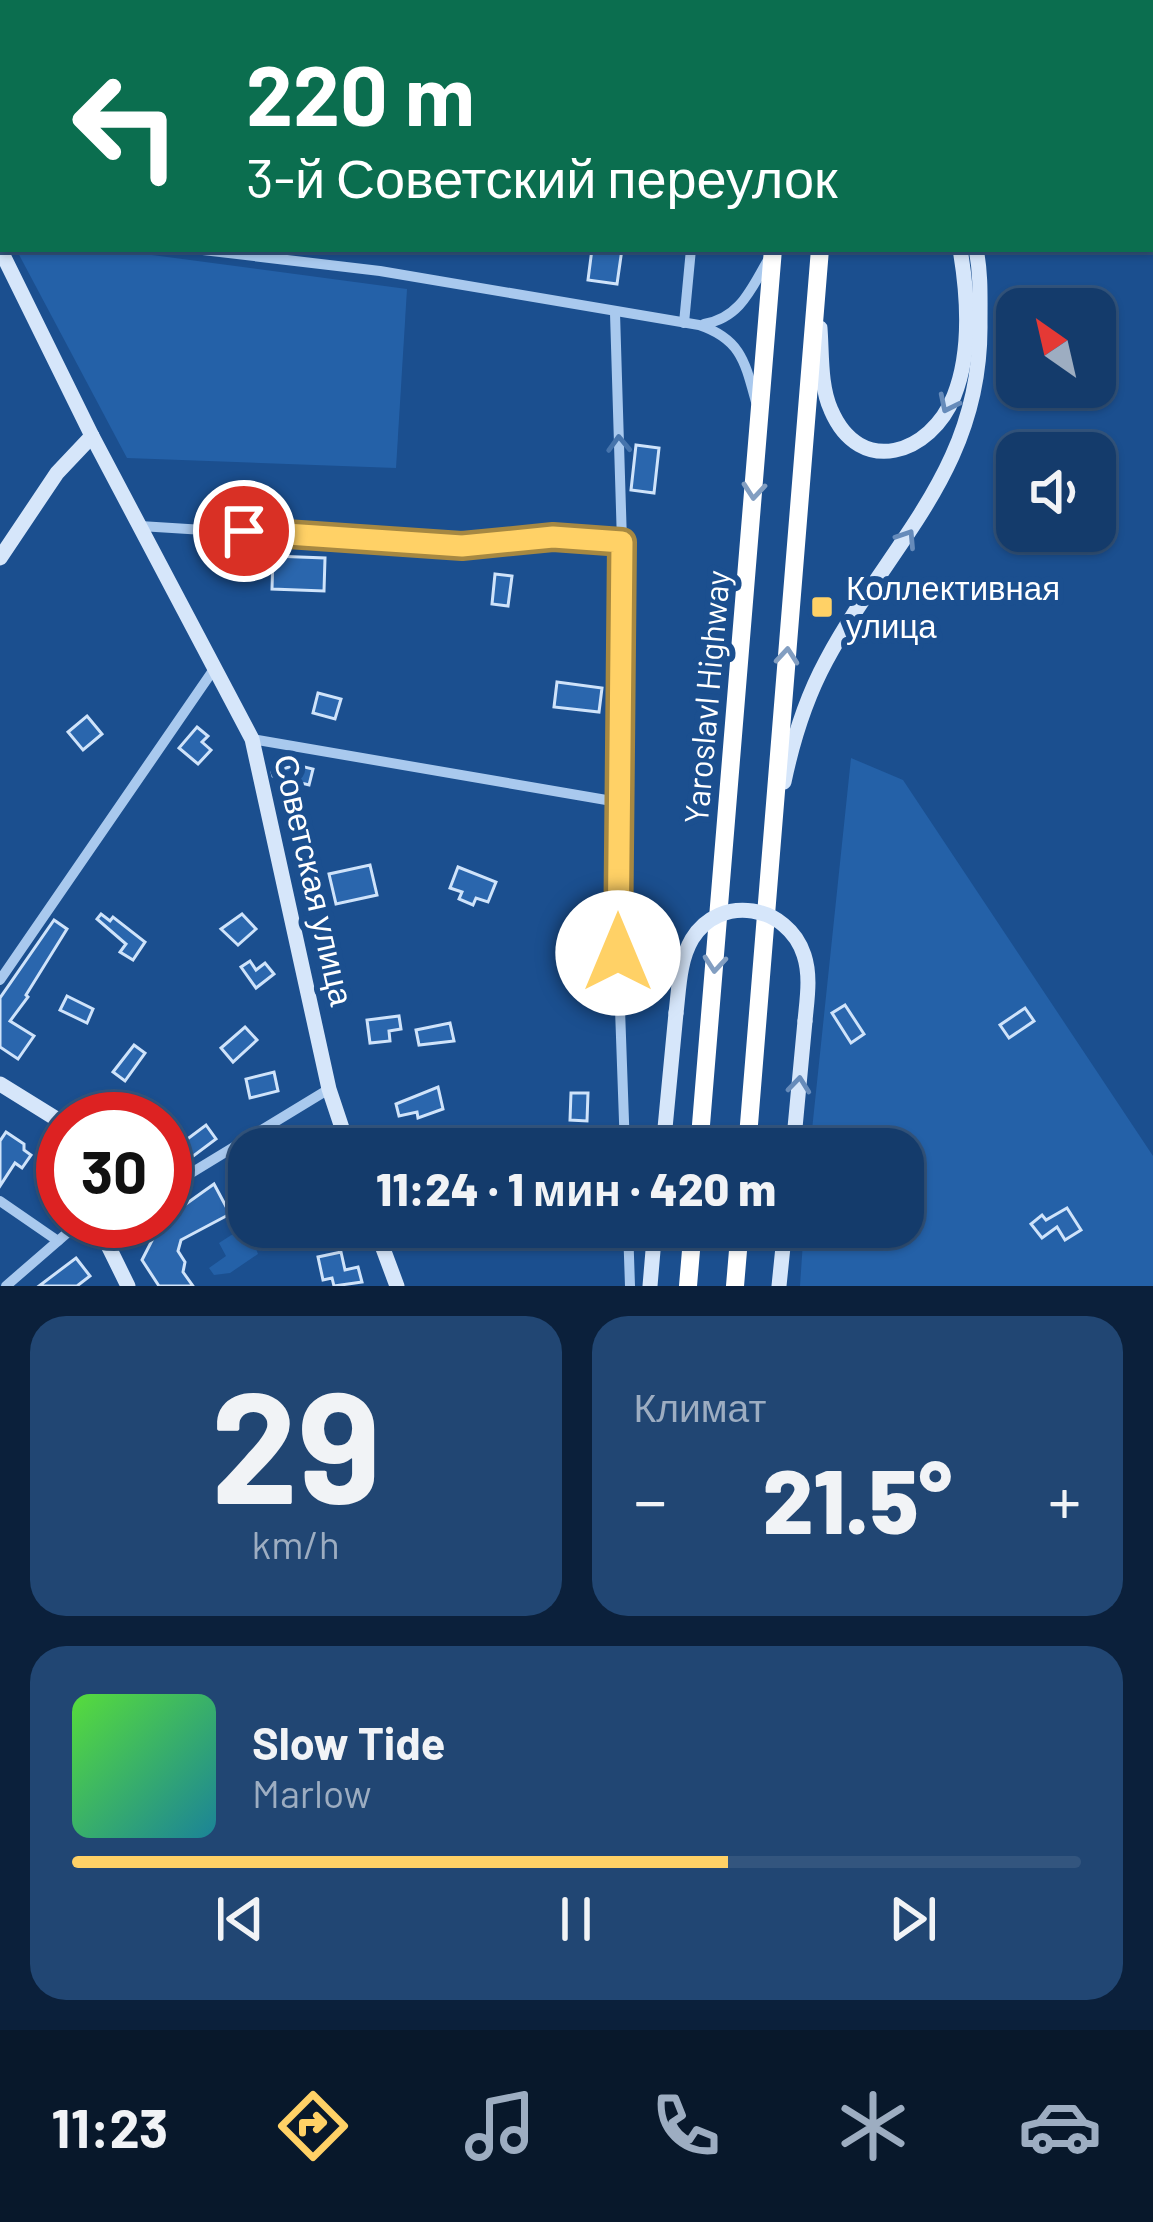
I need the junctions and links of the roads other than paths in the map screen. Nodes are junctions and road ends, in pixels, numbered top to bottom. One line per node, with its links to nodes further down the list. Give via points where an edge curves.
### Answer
1 (1, 252): 14 (street, Советская улица)
2 (218, 252): 10 (street)
3 (691, 252): 11 (street)
4 (772, 252): 12 (street, via 740,308)
5 (773, 252): 13 (highway, Yaroslavl Highway)
6 (820, 252): 9 (highway)
7 (960, 252): 9 (street, one-way to 9, via 965,341 955,394 929,434 899,451 855,442 829,408)
8 (976, 252): 21 (street, one-way to 8, via 807,699 944,477 967,418 980,343)
9 (817, 290): 21 (highway, one-way to 9)
10 (615, 313): 11 (street); 16 (street, one-way to 10)
11 (684, 322): 12 (street)
12 (699, 325): 13 (street, via 737,349)
13 (760, 415): 29 (highway, Yaroslavl Highway, one-way to 29)
14 (92, 436): 15 (street, Советская улица); 17 (street)
15 (140, 526): 16 (street, via 462,546 553,537); 18 (street, Советская улица)
16 (622, 542): 20 (street)
17 (0, 558)
18 (214, 669): 19 (street, Советская улица); 22 (street)
19 (252, 739): 20 (street); 24 (street, Советская улица)
20 (618, 802): 27 (street)
21 (773, 832): 30 (highway)
22 (0, 980)
23 (0, 1084): 25 (street)
24 (329, 1089): 26 (street, Советская улица); 32 (street)
25 (36, 1107)
26 (342, 1128)
27 (624, 1128)
28 (665, 1128): 31 (street, one-way to 28, bridge, via 808,976 785,923 751,910 710,920 685,956)
29 (701, 1128)
30 (749, 1128)
31 (795, 1128)
32 (192, 1173)
33 (0, 1201): 34 (street)
34 (36, 1226)
35 (50, 1248): 43 (street)
36 (109, 1248): 44 (street)
37 (383, 1248): 45 (street)
38 (629, 1248): 46 (street)
39 (654, 1248): 47 (street)
40 (691, 1248): 48 (highway)
41 (738, 1248): 49 (highway)
42 (783, 1248): 50 (street)
43 (6, 1286)
44 (128, 1286)
45 (397, 1286)
46 (630, 1286)
47 (650, 1286)
48 (688, 1286)
49 (735, 1286)
50 (779, 1286)

